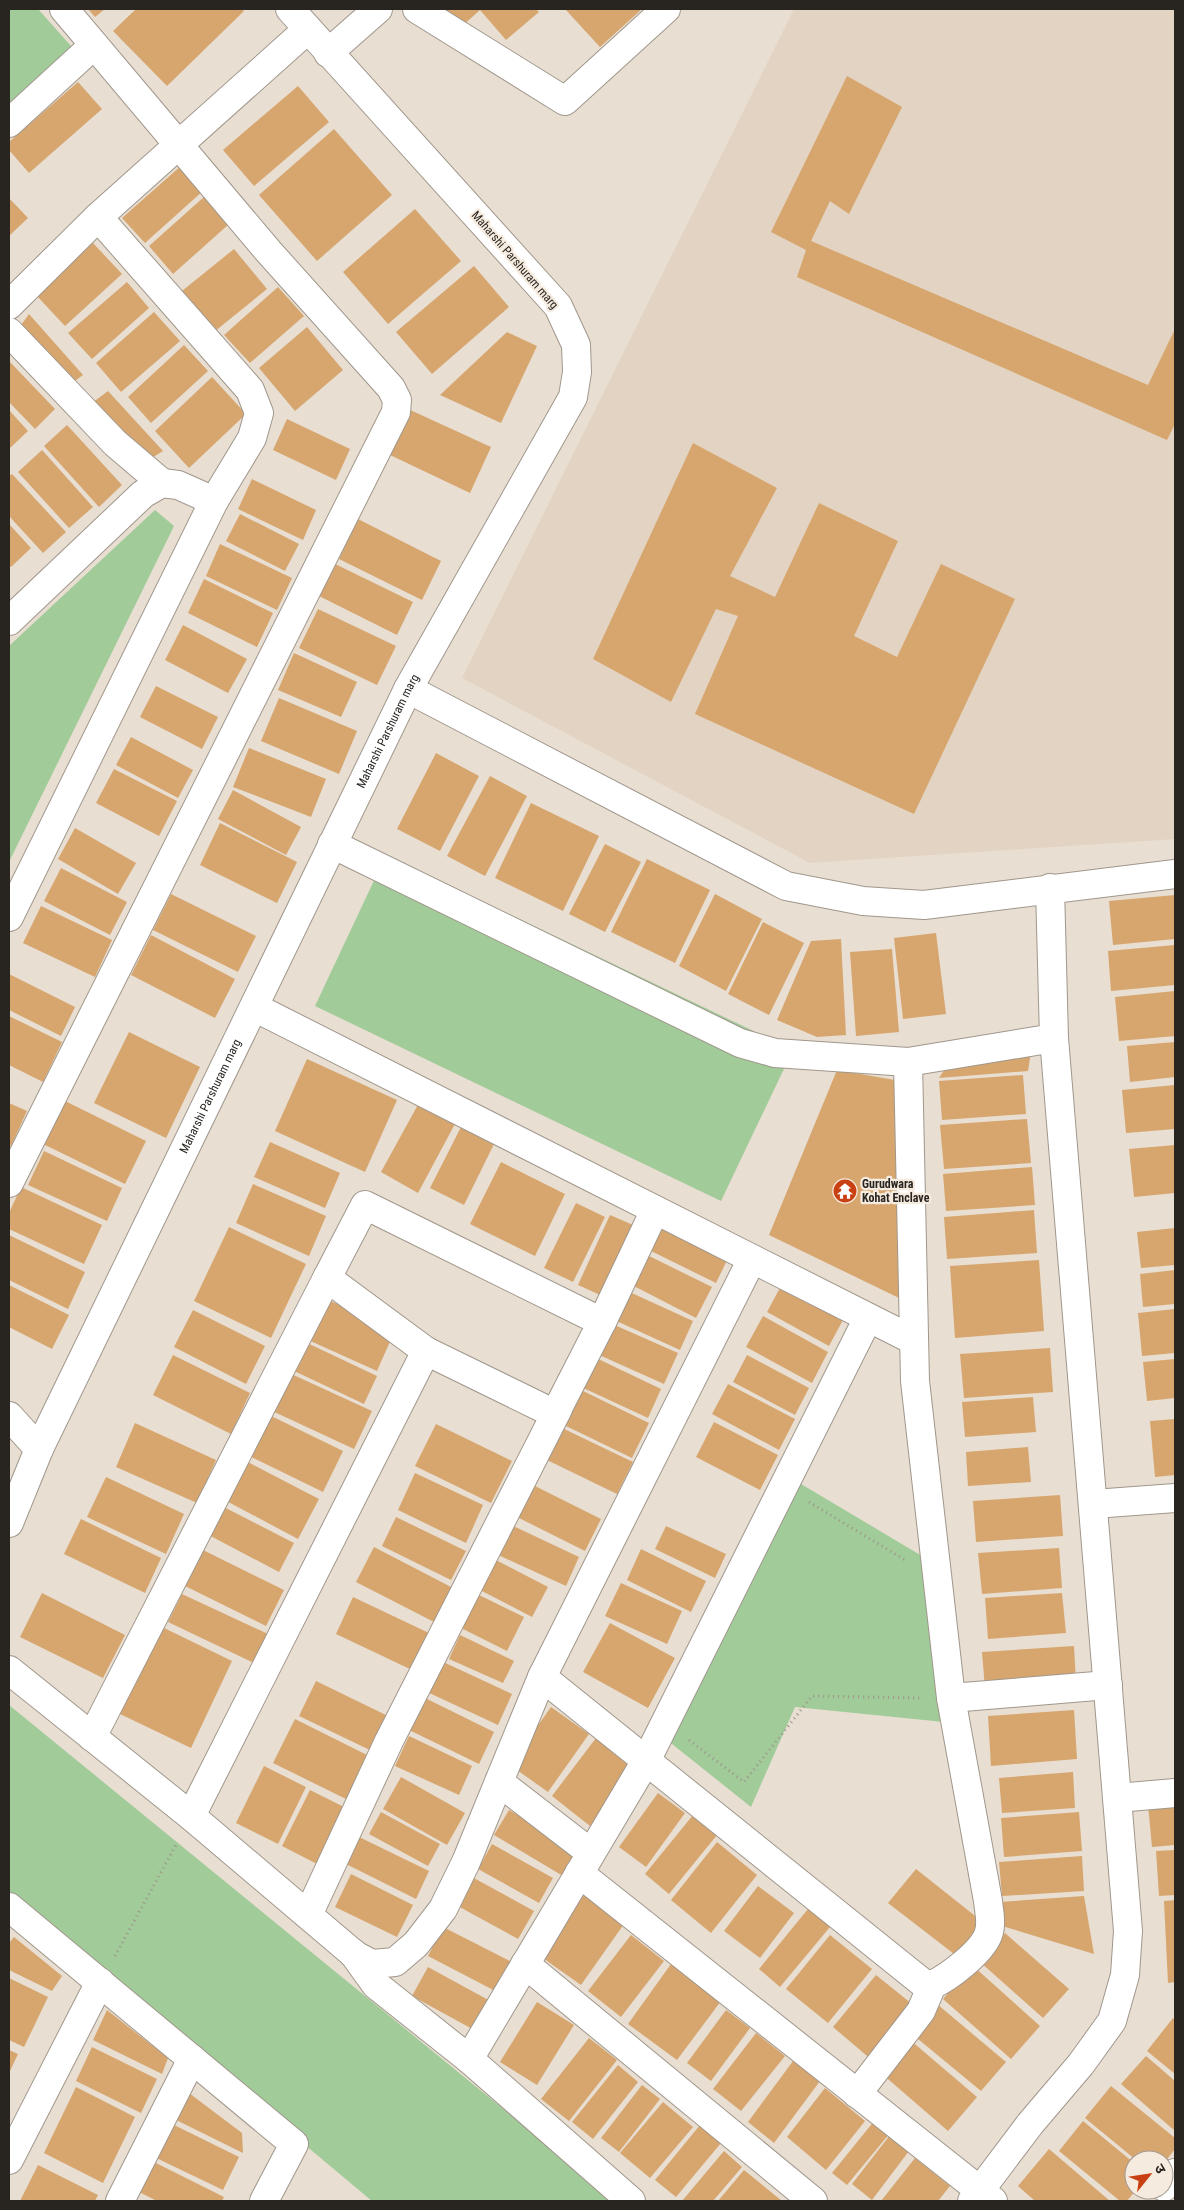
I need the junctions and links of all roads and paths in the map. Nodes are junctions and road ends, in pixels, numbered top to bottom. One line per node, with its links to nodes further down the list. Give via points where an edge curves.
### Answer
1 (64, 9): 7 (street)
2 (290, 9): 6 (street, Maharshi Parshuram marg)
3 (378, 9): 8 (street)
4 (417, 9): 5 (street, via 565,101)
5 (666, 9)
6 (308, 29): 8 (street, Maharshi Parshuram marg); 10 (street)
7 (94, 45): 9 (street); 10 (street)
8 (328, 53): 17 (street, Maharshi Parshuram marg, via 558,306 576,345 577,372 573,397)
9 (9, 123)
10 (180, 144): 11 (street); 25 (street, via 269,252 391,388 397,400 396,412)
11 (98, 217): 12 (street); 15 (street, via 250,390 258,413 252,438)
12 (9, 305)
13 (9, 332): 14 (street, via 115,443)
14 (162, 483): 15 (street, via 178,484); 16 (street, via 143,494)
15 (214, 501): 21 (street)
16 (9, 621)
17 (408, 689): 18 (street, Maharshi Parshuram marg); 20 (street, via 786,886 863,901 924,904)
18 (332, 844): 22 (street, Maharshi Parshuram marg); 24 (street, via 740,1043 775,1053)
19 (1175, 874): 20 (street)
20 (1050, 888): 23 (street)
21 (9, 917)
22 (254, 1007): 26 (street); 35 (street, Maharshi Parshuram marg)
23 (1054, 1038): 24 (street); 38 (street)
24 (908, 1062): 31 (street)
25 (9, 1183)
26 (655, 1210): 27 (street); 30 (street)
27 (752, 1259): 29 (street); 42 (street)
28 (327, 1278): 30 (street, via 365,1204); 32 (street); 46 (street)
29 (868, 1318): 31 (street); 47 (street)
30 (602, 1322): 33 (street)
31 (913, 1340): 40 (street, via 914,1381)
32 (426, 1351): 33 (street, via 555,1414); 51 (street)
33 (558, 1408): 54 (street, via 390,1741)
34 (9, 1416): 35 (street)
35 (38, 1449): 39 (street, Maharshi Parshuram marg)
36 (1175, 1498): 38 (street)
37 (806, 1500): 40 (path)
38 (1094, 1504): 43 (street)
39 (9, 1523)
40 (937, 1580): 44 (street)
41 (9, 1670): 46 (street)
42 (542, 1677): 47 (street); 48 (street)
43 (1108, 1685): 44 (street); 50 (street)
44 (951, 1698): 45 (path, via 812,1696 744,1782); 58 (street, via 991,1920 988,1934 966,1962)
45 (681, 1734)
46 (92, 1737): 51 (street)
47 (646, 1761): 52 (street); 58 (street, via 923,1983)
48 (499, 1782): 52 (street); 55 (street, via 443,1909 416,1944 395,1962 384,1964 372,1964)
49 (1175, 1792): 50 (street)
50 (1117, 1798): 63 (street, via 1128,1931 1125,1974 1112,2021 1081,2064 1030,2124)
51 (191, 1816): 54 (street); 57 (path)
52 (585, 1863): 56 (street); 61 (street)
53 (9, 1907): 57 (street)
54 (308, 1915): 55 (street)
55 (352, 1952): 60 (street, via 376,1985)
56 (525, 1964): 60 (street); 67 (street)
57 (100, 1982): 59 (street); 62 (street)
58 (932, 1986): 61 (street, via 921,2011)
59 (192, 2059): 64 (street); 65 (street, via 294,2144)
60 (469, 2060): 66 (street)
61 (857, 2094): 63 (street)
62 (9, 2160)
63 (982, 2198)
64 (120, 2201)
65 (264, 2201)
66 (631, 2201)
67 (813, 2201)

